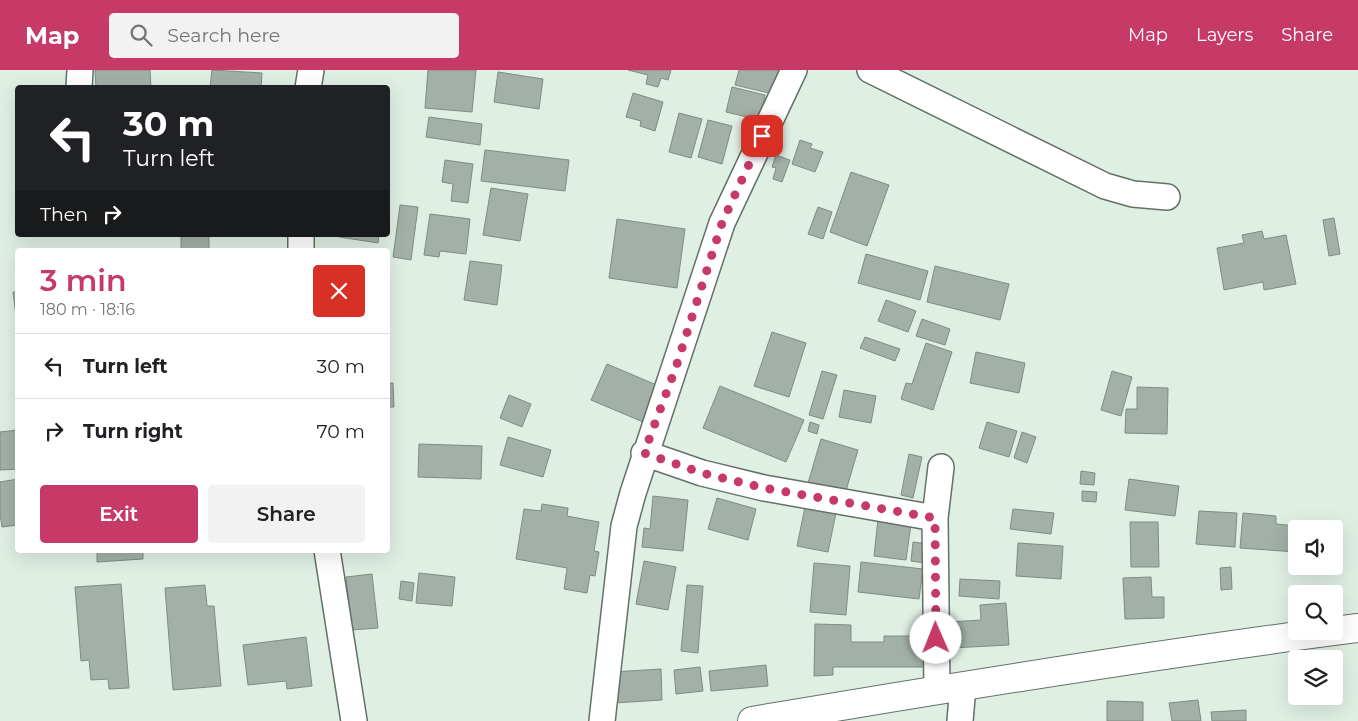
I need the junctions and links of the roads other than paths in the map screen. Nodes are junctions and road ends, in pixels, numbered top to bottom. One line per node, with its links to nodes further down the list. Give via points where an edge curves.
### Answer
1 (80, 70): 5 (street)
2 (311, 70): 6 (street)
3 (794, 70): 8 (street, via 722,223 676,367)
4 (870, 70): 7 (street, via 1105,186 1133,194)
5 (79, 85)
6 (308, 85)
7 (1167, 197)
8 (644, 453): 10 (street, via 702,473 764,488); 15 (street, via 624,526)
9 (941, 467): 10 (street)
10 (935, 518): 13 (street)
11 (327, 553): 14 (street)
12 (1358, 628): 13 (street)
13 (950, 688): 16 (street); 17 (street)
14 (354, 721)
15 (602, 721)
16 (752, 721)
17 (960, 721)

